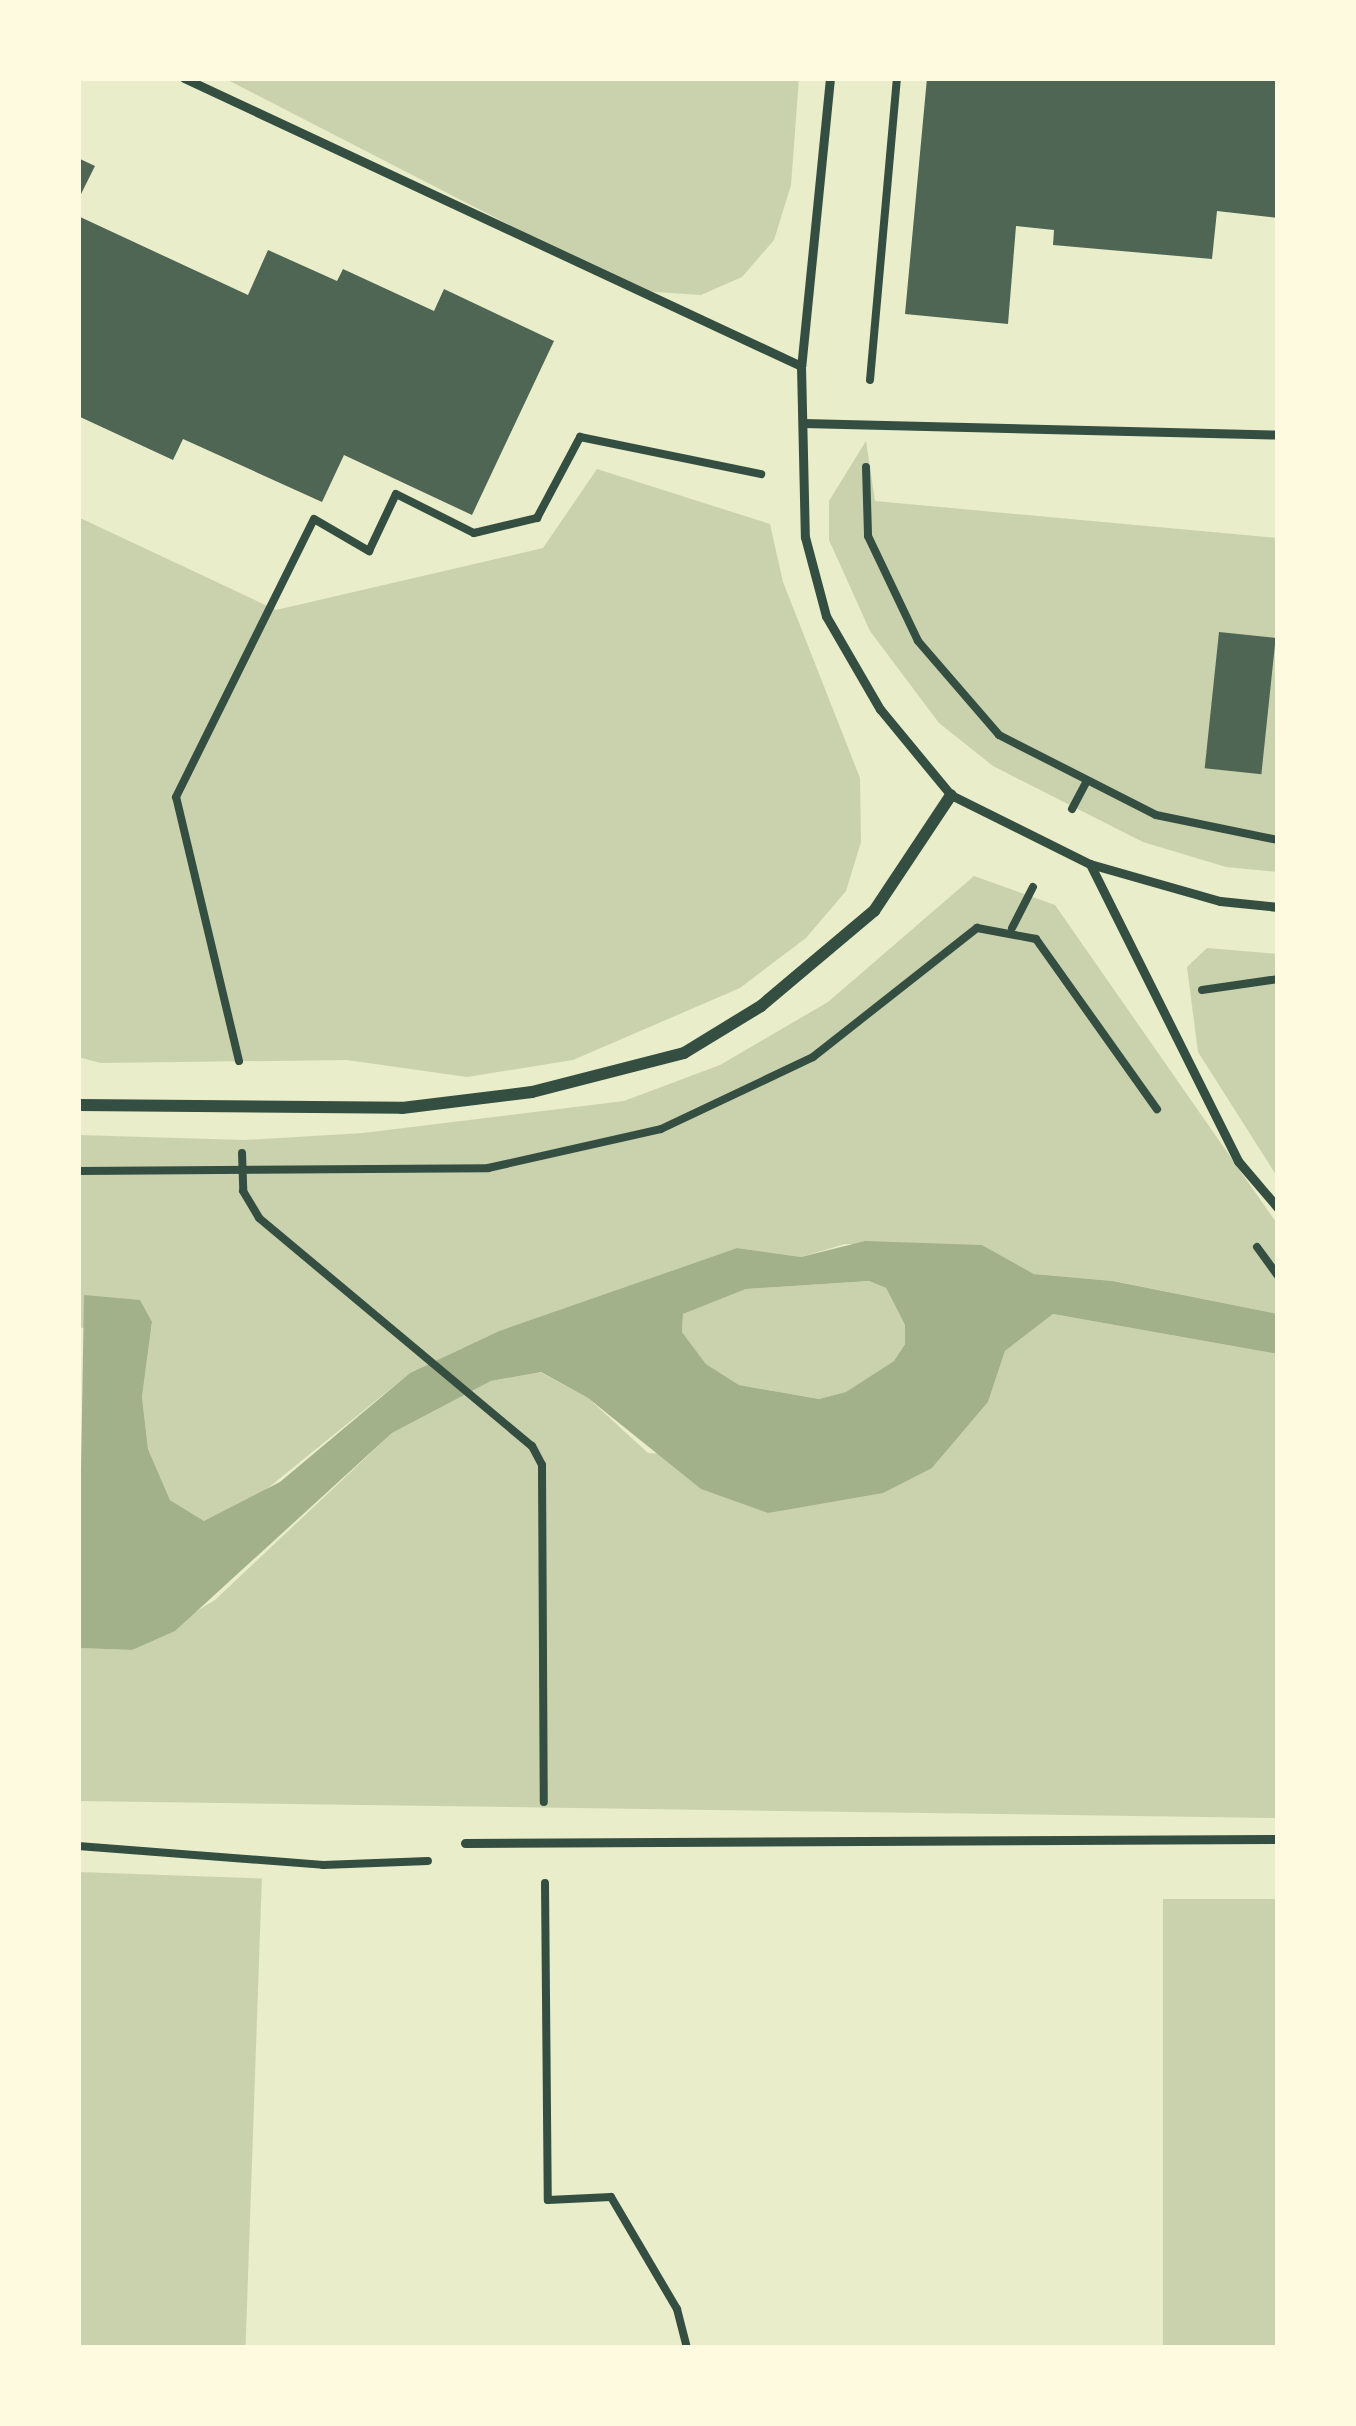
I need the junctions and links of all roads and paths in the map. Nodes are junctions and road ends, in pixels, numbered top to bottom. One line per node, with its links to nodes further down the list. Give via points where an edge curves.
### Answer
1 (184, 78): 4 (lane)
2 (830, 78): 4 (lane)
3 (897, 78): 6 (path)
4 (801, 366): 5 (lane)
5 (803, 423): 6 (lane); 8 (lane)
6 (866, 425): 7 (lane); 10 (path, via 868,536 918,641 999,735 1156,815)
7 (1278, 435)
8 (803, 482): 9 (lane, via 805,537 826,616 880,709); 17 (path, via 580,437 536,518 474,533 396,494 369,550 314,519 176,797 237,1035)
9 (951, 795): 11 (lane); 17 (street, via 874,911 761,1006 684,1053 532,1091 445,1103)
10 (1278, 840)
11 (1090, 864): 12 (lane, via 1220,901); 15 (lane)
12 (1278, 907)
13 (1012, 928): 18 (path, via 1036,939)
14 (1278, 979): 15 (path)
15 (1158, 996): 19 (lane, via 1238,1161)
16 (78, 1105): 17 (street)
17 (243, 1108): 24 (path, via 243,1191 259,1218 479,1402 542,1465)
18 (1168, 1123)
19 (1278, 1208)
20 (1250, 1238): 21 (path)
21 (1278, 1276)
22 (1278, 1839): 24 (lane)
23 (465, 1843): 24 (lane); 25 (path, via 450,1858 323,1865)
24 (544, 1843): 26 (path, via 548,2200 611,2197 677,2309)
25 (78, 1846)
26 (687, 2348)

